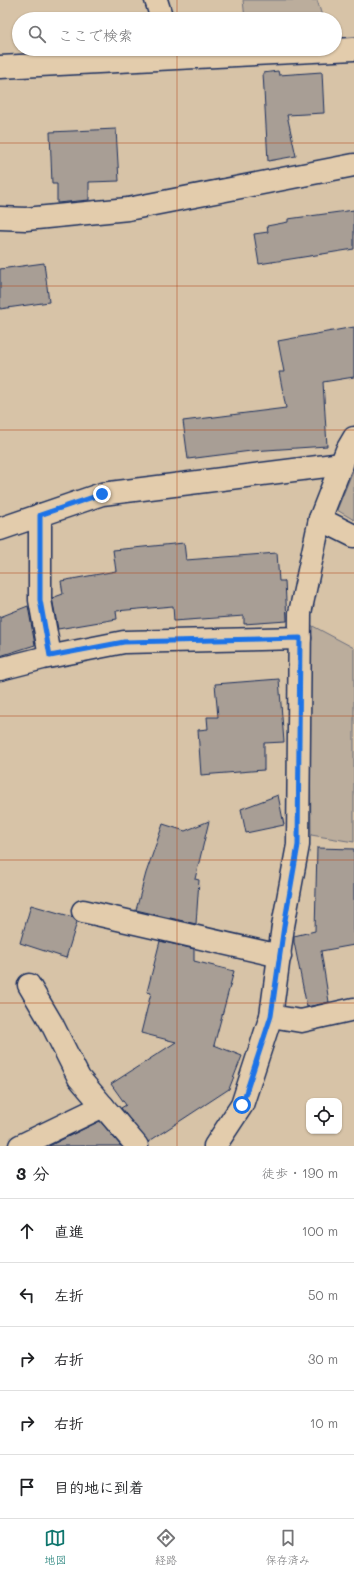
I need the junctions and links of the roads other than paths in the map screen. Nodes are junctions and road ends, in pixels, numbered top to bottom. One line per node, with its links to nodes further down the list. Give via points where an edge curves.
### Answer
1 (156, 0): 2 (street)
2 (160, 12)
3 (342, 50): 4 (street)
4 (354, 50)
5 (139, 56): 6 (street)
6 (0, 66)
7 (354, 165): 8 (street, via 128,209 26,219)
8 (0, 218)
9 (354, 438): 10 (street)
10 (342, 464): 11 (street, via 102,494); 12 (street)
11 (40, 515): 13 (street); 16 (street, via 40,600)
12 (320, 519): 14 (street); 15 (street, via 300,613)
13 (0, 528)
14 (354, 536)
15 (300, 638): 16 (street, via 124,642); 19 (street, via 298,845)
16 (50, 656): 17 (street)
17 (0, 670)
18 (83, 912): 19 (street)
19 (280, 956): 22 (street)
20 (29, 985): 23 (street, via 79,1078)
21 (354, 1009): 22 (street, via 301,1021)
22 (271, 1016): 26 (street, via 242,1105)
23 (103, 1106): 24 (street); 25 (street)
24 (20, 1146)
25 (137, 1146)
26 (215, 1146)

